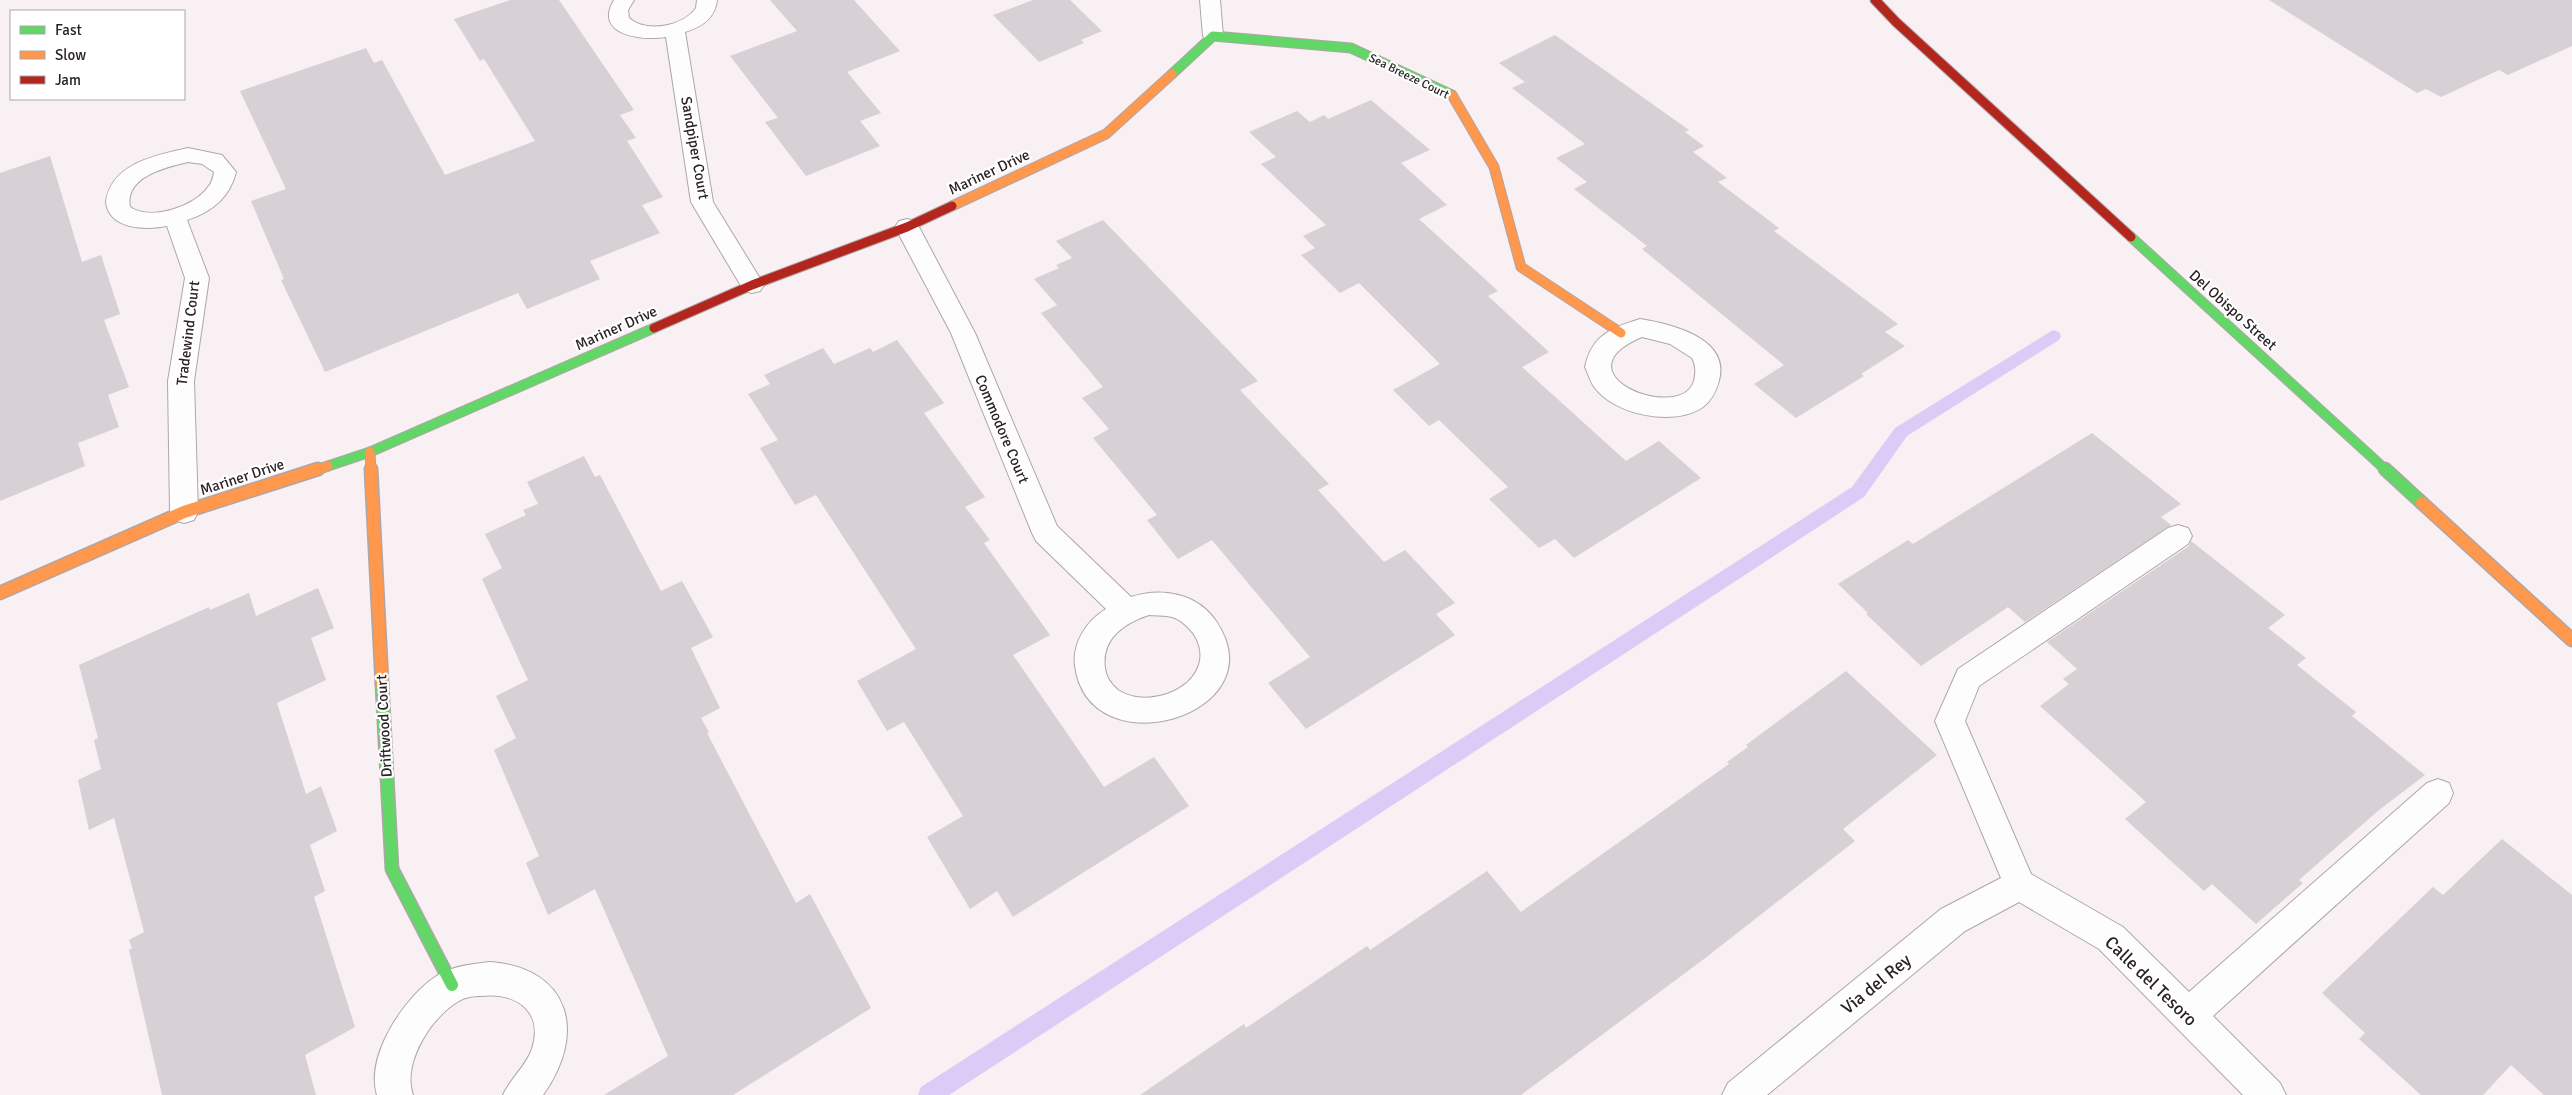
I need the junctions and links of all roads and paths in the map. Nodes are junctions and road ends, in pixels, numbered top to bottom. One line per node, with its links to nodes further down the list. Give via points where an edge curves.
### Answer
1 (624, 0): 5 (street, via 618,10 619,20 627,28 656,33)
2 (707, 0): 5 (street, via 702,14)
3 (1210, 0): 6 (street)
4 (1875, 0): 16 (street, Del Obispo Street)
5 (674, 30): 9 (street, Sandpiper Court, via 702,202)
6 (1213, 36): 8 (street, Mariner Drive, via 1106,134); 10 (street, Sea Breeze Court, via 1351,48 1452,95 1494,167 1521,267)
7 (175, 216): 12 (street, Tradewind Court, via 197,278 181,381)
8 (907, 227): 9 (street, Mariner Drive); 15 (street, Commodore Court, via 962,333 1046,533)
9 (752, 284): 11 (street, Mariner Drive)
10 (1621, 333)
11 (370, 452): 12 (street, Mariner Drive); 19 (street, Driftwood Court, via 392,869)
12 (184, 512): 14 (street, Mariner Drive)
13 (2178, 536): 18 (street, via 1968,678 1950,721)
14 (0, 593)
15 (1126, 610): 15 (street, via 1106,623 1092,641 1088,662 1094,683 1108,700 1130,710 1156,712 1180,706 1200,691 1213,672 1216,650 1209,630 1194,615 1173,605 1149,604)
16 (2572, 640)
17 (2438, 794): 20 (street)
18 (2020, 886): 20 (street, Calle del Tesoro, via 2111,938); 23 (street, Via del Rey, via 1953,920)
19 (452, 985): 21 (street, via 407,1031 394,1060 392,1090); 22 (street, via 489,978 517,980 538,994 550,1016 550,1044 538,1075)
20 (2188, 1015): 24 (street, Calle del Tesoro)
21 (395, 1095)
22 (521, 1095)
23 (1740, 1095)
24 (2268, 1095)

